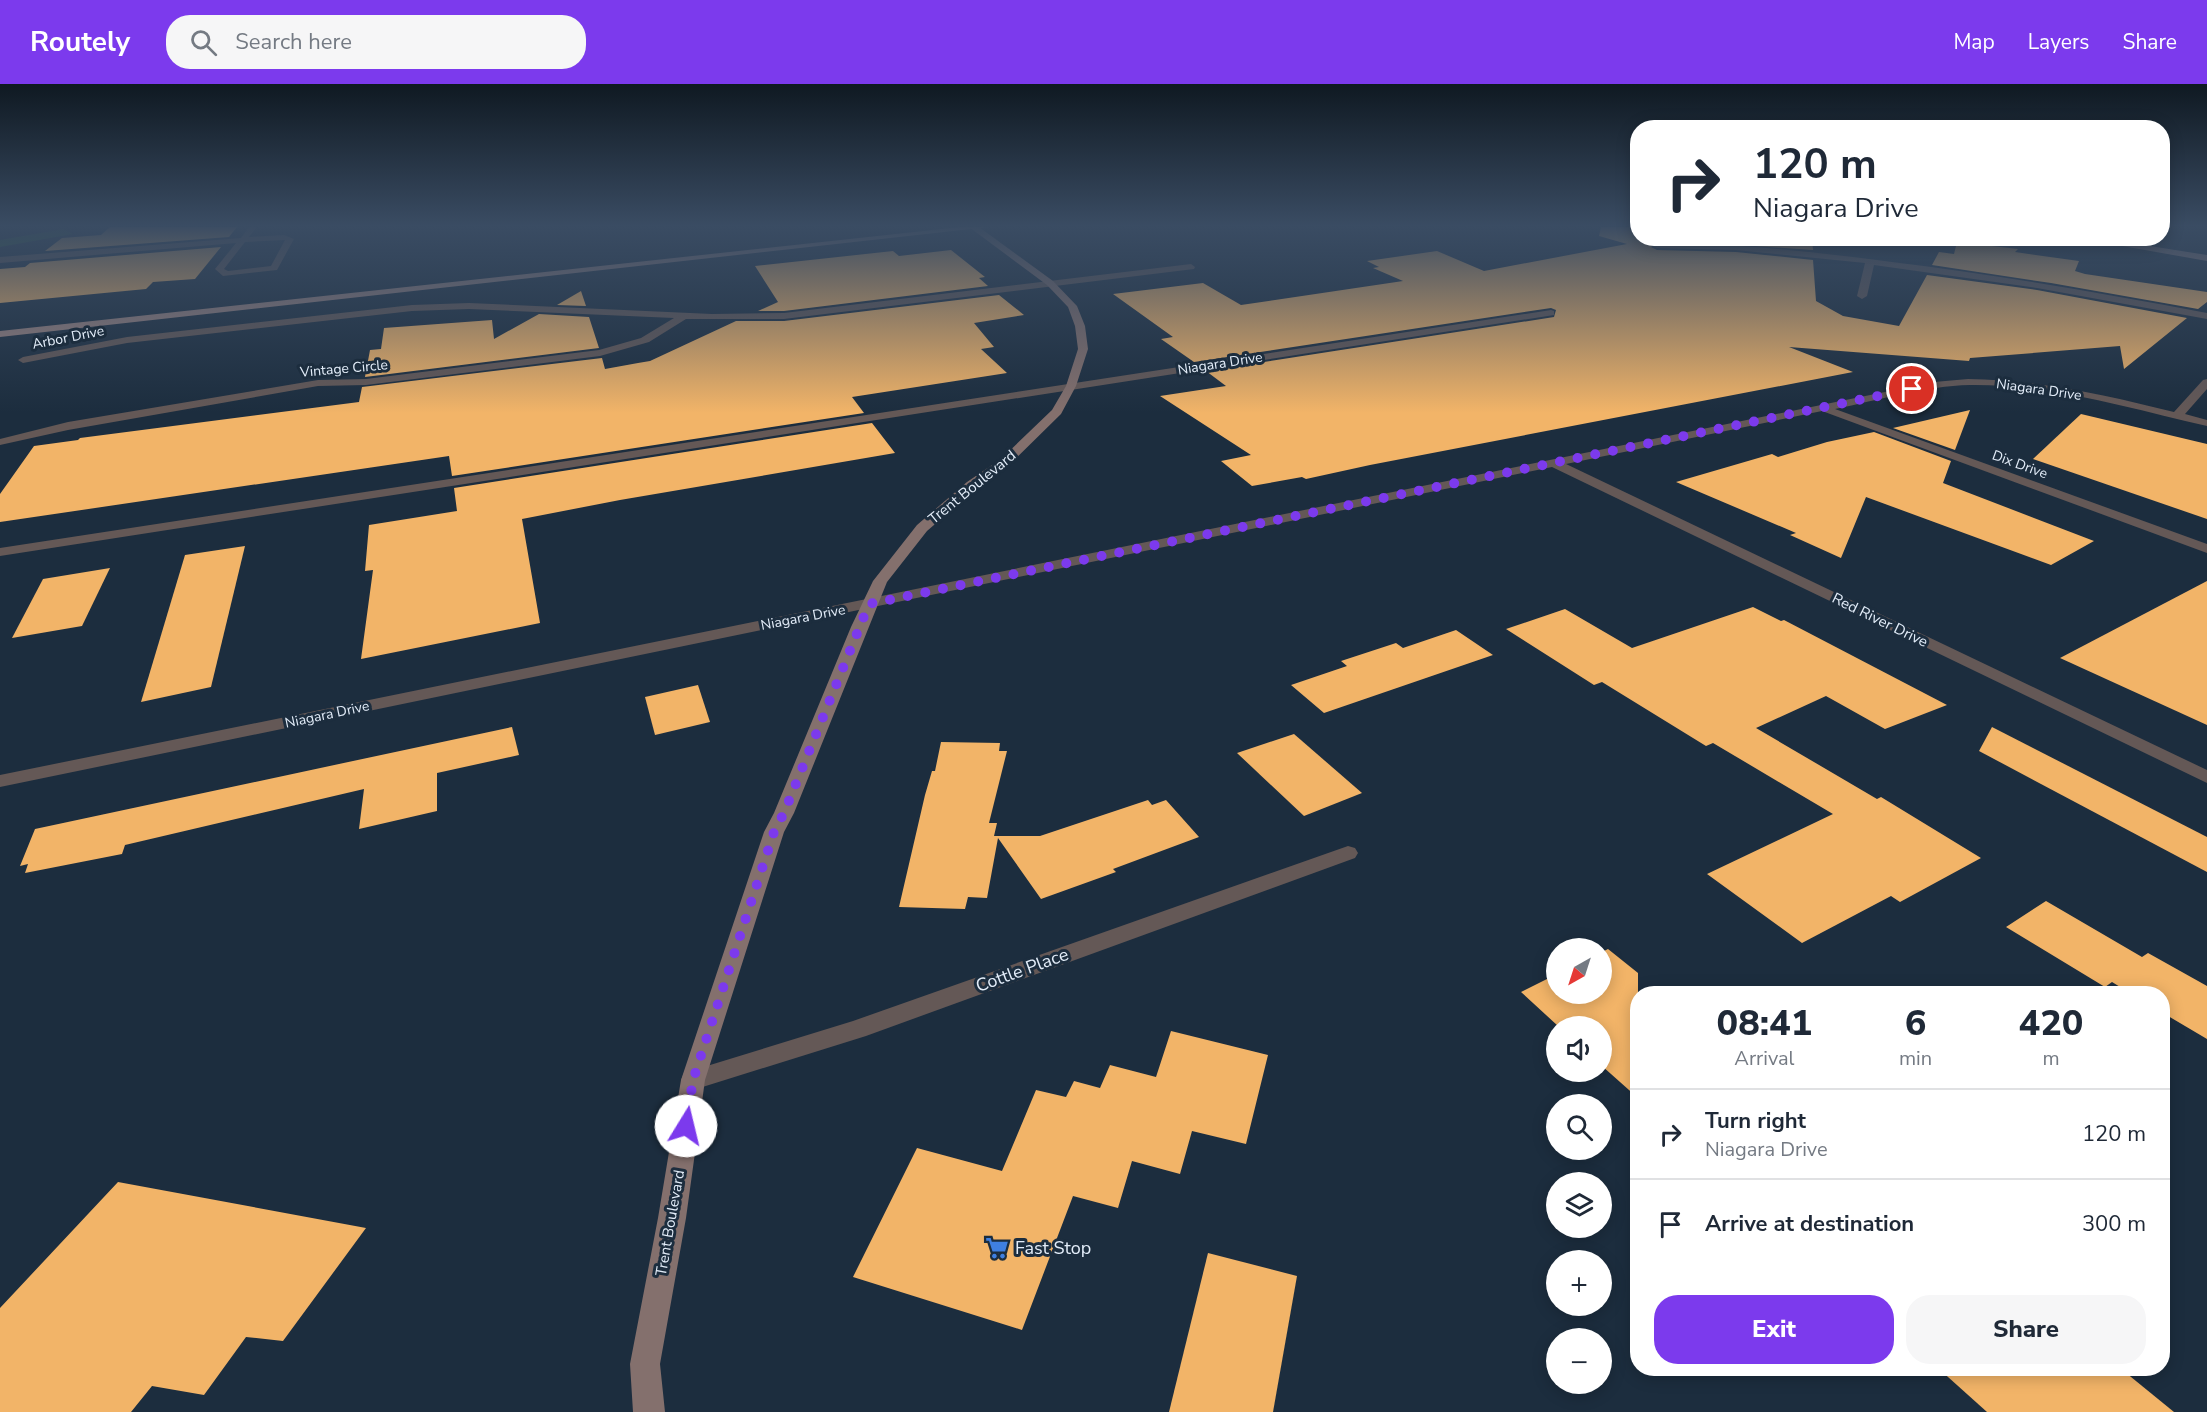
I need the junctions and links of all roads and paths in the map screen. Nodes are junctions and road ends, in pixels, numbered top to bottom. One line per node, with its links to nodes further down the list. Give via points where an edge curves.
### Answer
1 (414, 289): 10 (main road)
2 (1003, 289): 8 (street, Arbor Drive, via 807,314)
3 (1056, 289): 13 (street, Trent Boulevard, via 1072,306 1080,326 1083,349)
4 (1864, 289): 6 (street)
5 (2054, 289): 9 (street)
6 (1862, 296)
7 (1551, 313): 13 (street, Niagara Drive)
8 (684, 316): 11 (street, Arbor Drive, via 527,307 412,308 127,340); 17 (street, Vintage Circle, via 645,340 600,353 366,382 318,383 68,426)
9 (2207, 316)
10 (0, 334)
11 (23, 360)
12 (2207, 382): 15 (street)
13 (1071, 386): 20 (street, Niagara Drive); 21 (street, Trent Boulevard, via 1057,412 1033,436 922,528 880,581)
14 (1823, 408): 15 (street, Niagara Drive, via 1934,385 1996,381 2058,389); 18 (street, Niagara Drive); 19 (street, Dix Drive)
15 (2177, 416): 16 (street, Niagara Drive)
16 (2207, 423)
17 (1, 442)
18 (1554, 463): 21 (street, Niagara Drive); 22 (street, Red River Drive)
19 (2207, 549)
20 (0, 552)
21 (869, 604): 23 (street, Niagara Drive); 25 (street, Trent Boulevard, via 774,832)
22 (2207, 777)
23 (0, 781)
24 (1348, 853): 25 (street, Cottle Place, via 858,1029)
25 (693, 1080): 26 (street, Trent Boulevard, via 645,1364)
26 (649, 1412)

